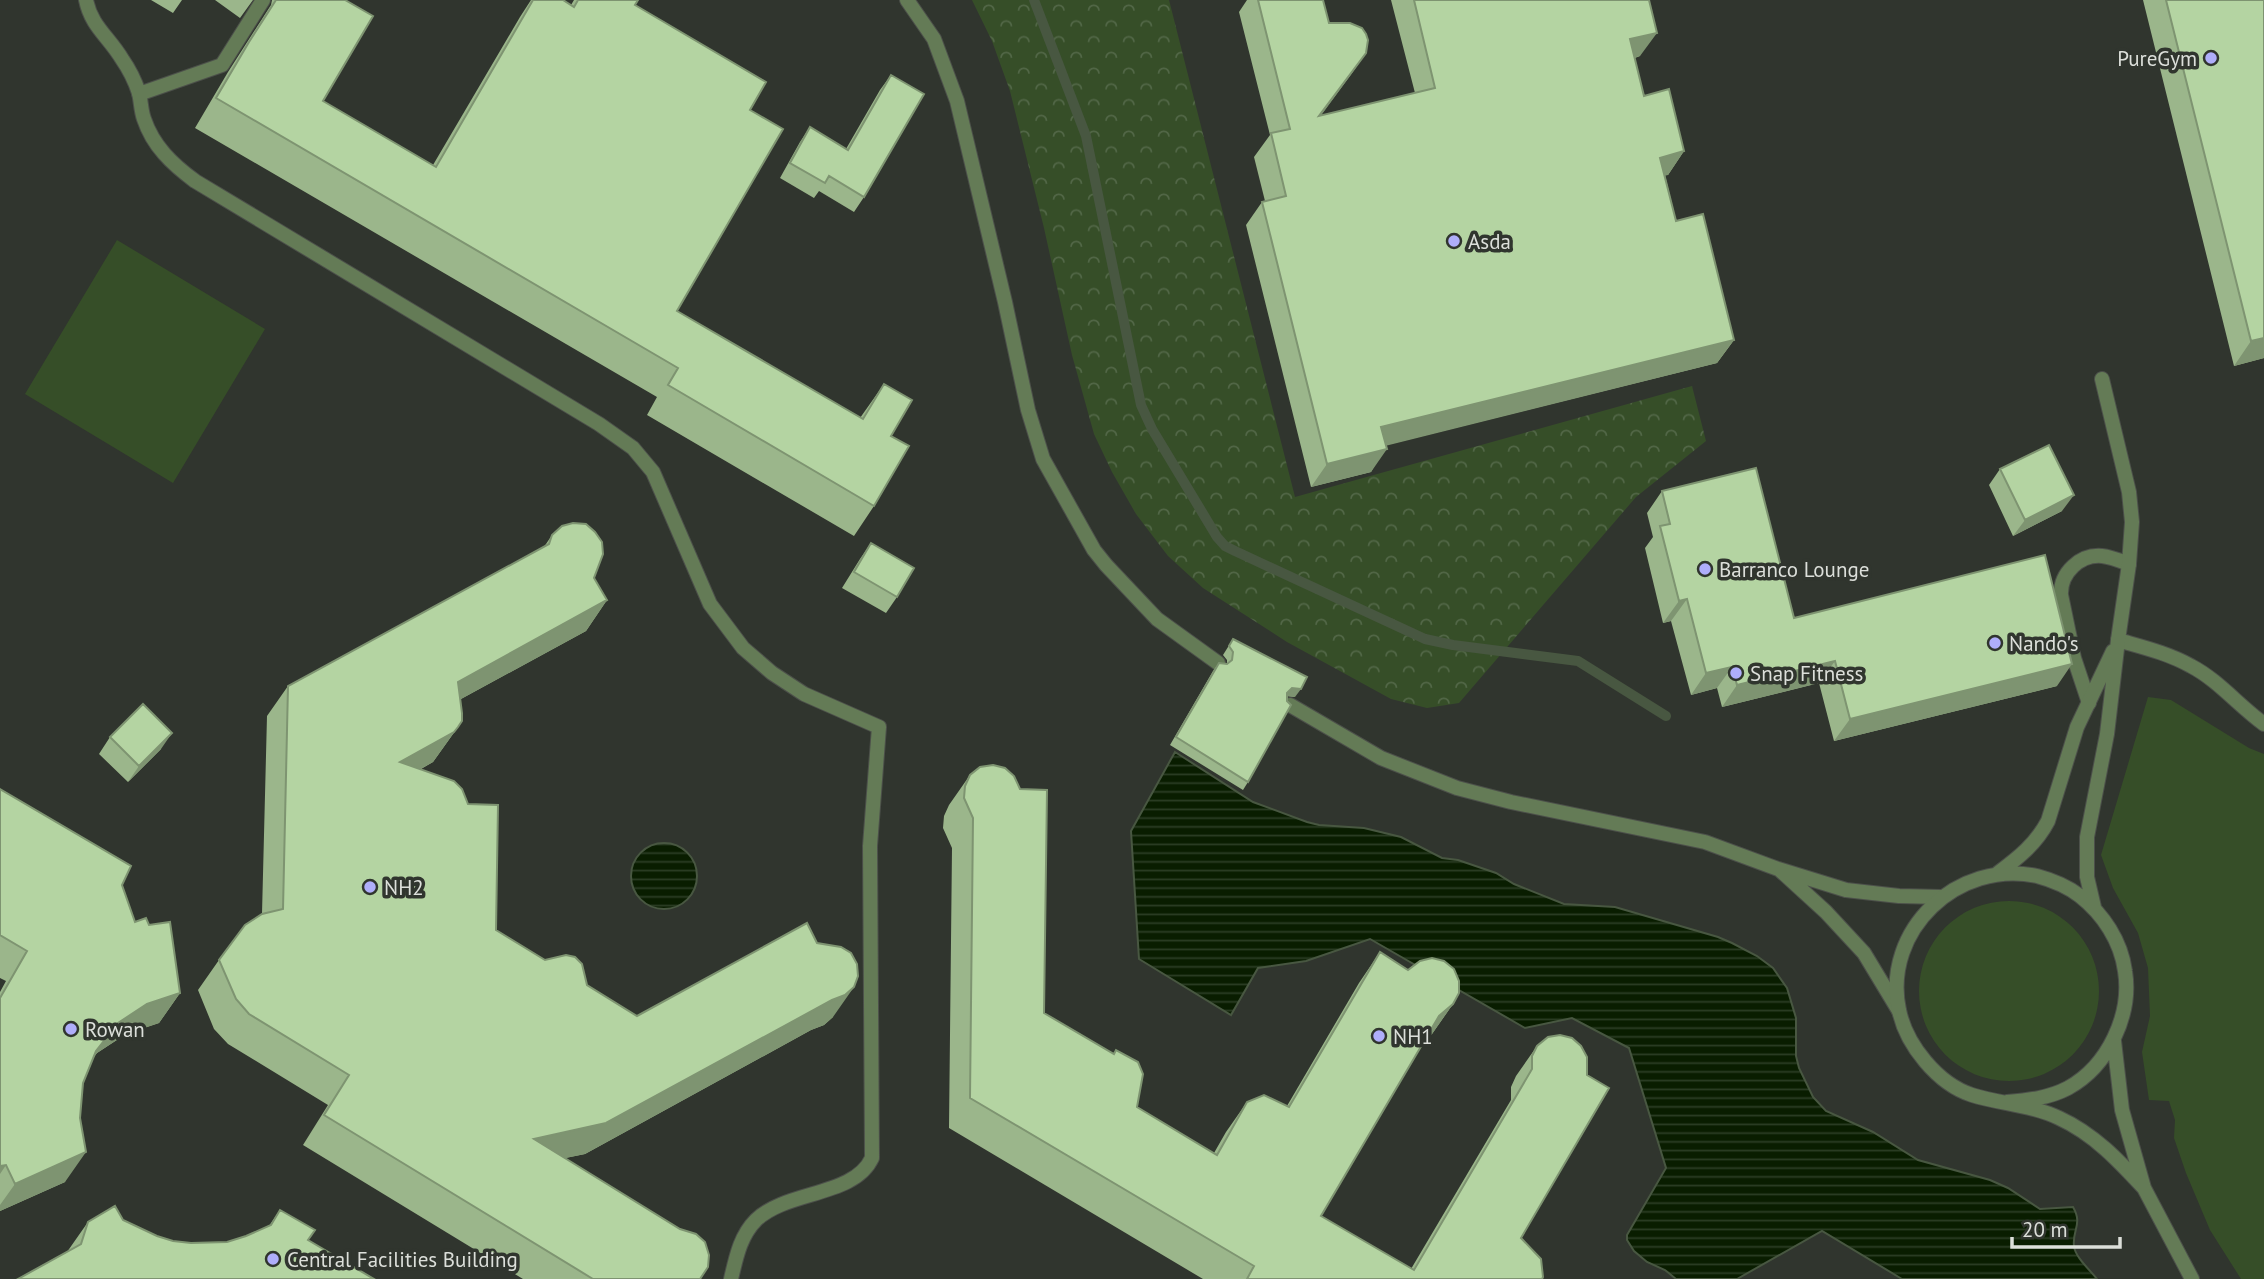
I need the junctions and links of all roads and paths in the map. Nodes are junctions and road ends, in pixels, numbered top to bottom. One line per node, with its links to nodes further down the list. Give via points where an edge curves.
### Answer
1 (86, 0): 4 (street, via 96,26 122,59)
2 (263, 0): 4 (street, via 222,65)
3 (907, 0): 8 (street, via 933,39 957,101 1027,410 1043,459 1106,565 1157,619)
4 (139, 94): 20 (street, via 152,139 183,172 633,447 653,472 710,604 743,648 804,694 879,727 870,846 872,1158 858,1177 780,1205 756,1221 738,1250)
5 (2102, 379): 6 (street, via 2130,500)
6 (2129, 564): 7 (street); 9 (street, via 2092,556 2069,569 2062,585 2074,658)
7 (2118, 640): 9 (street); 11 (street, via 2191,666); 15 (street, via 2107,734 2087,837 2087,877)
8 (1218, 663)
9 (2089, 703): 13 (street, via 2048,821 2028,849)
10 (1290, 705): 12 (street, via 1381,758 1457,788 1705,842)
11 (2264, 724)
12 (1778, 869): 14 (street, via 1846,890); 16 (street, via 1864,953)
13 (1998, 873): 14 (street, via 1968,881); 15 (street, via 2050,879)
14 (1942, 897): 16 (street, via 1919,919 1904,947 1897,979)
15 (2094, 907): 17 (street, via 2115,937 2125,971 2125,1007)
16 (1899, 1011): 18 (street, via 1913,1046 1937,1075 1970,1095)
17 (2114, 1041): 18 (street, via 2095,1068 2069,1087 2039,1100); 19 (street, via 2122,1110)
18 (2007, 1102): 19 (street, via 2059,1117 2102,1144)
19 (2144, 1188): 21 (street)
20 (731, 1279)
21 (2192, 1279)

